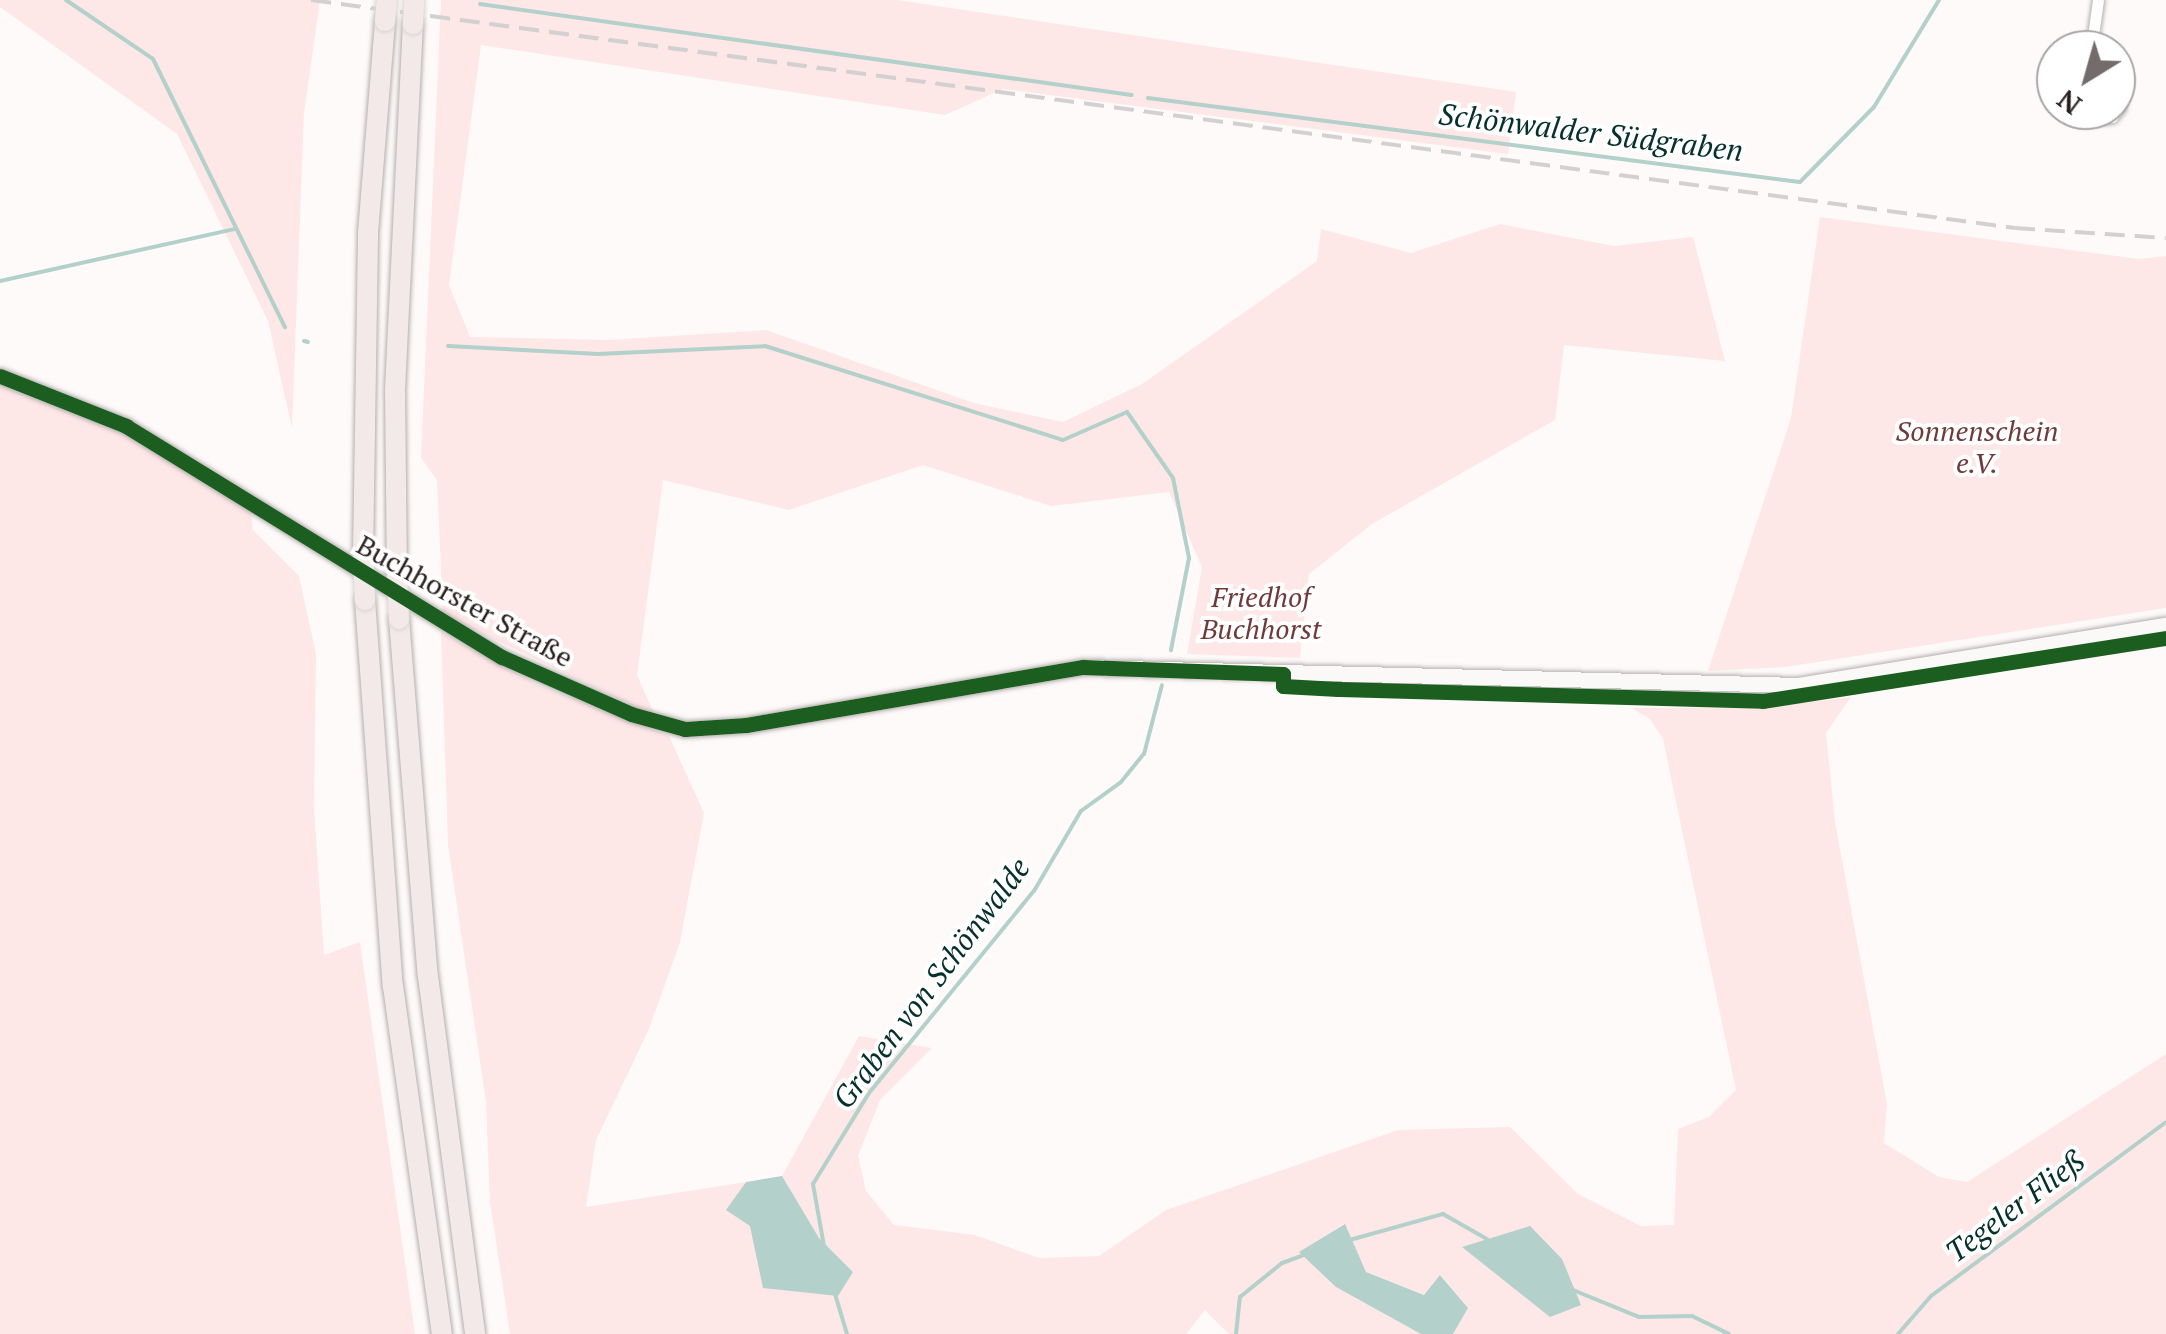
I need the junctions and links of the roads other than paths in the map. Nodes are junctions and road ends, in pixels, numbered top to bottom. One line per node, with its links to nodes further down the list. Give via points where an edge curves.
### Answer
1 (2098, 0): 4 (street)
2 (414, 1): 8 (highway, bridge, via 395,390 397,578 428,976)
3 (386, 10): 7 (highway, bridge, via 368,233 363,556 393,986)
4 (2094, 30)
5 (0, 376): 6 (main road, Buchhorster Straße, via 126,426 502,656 631,714 685,729 746,725 1082,667 1776,686 1877,676)
6 (2166, 625)
7 (442, 1334)
8 (474, 1334)

